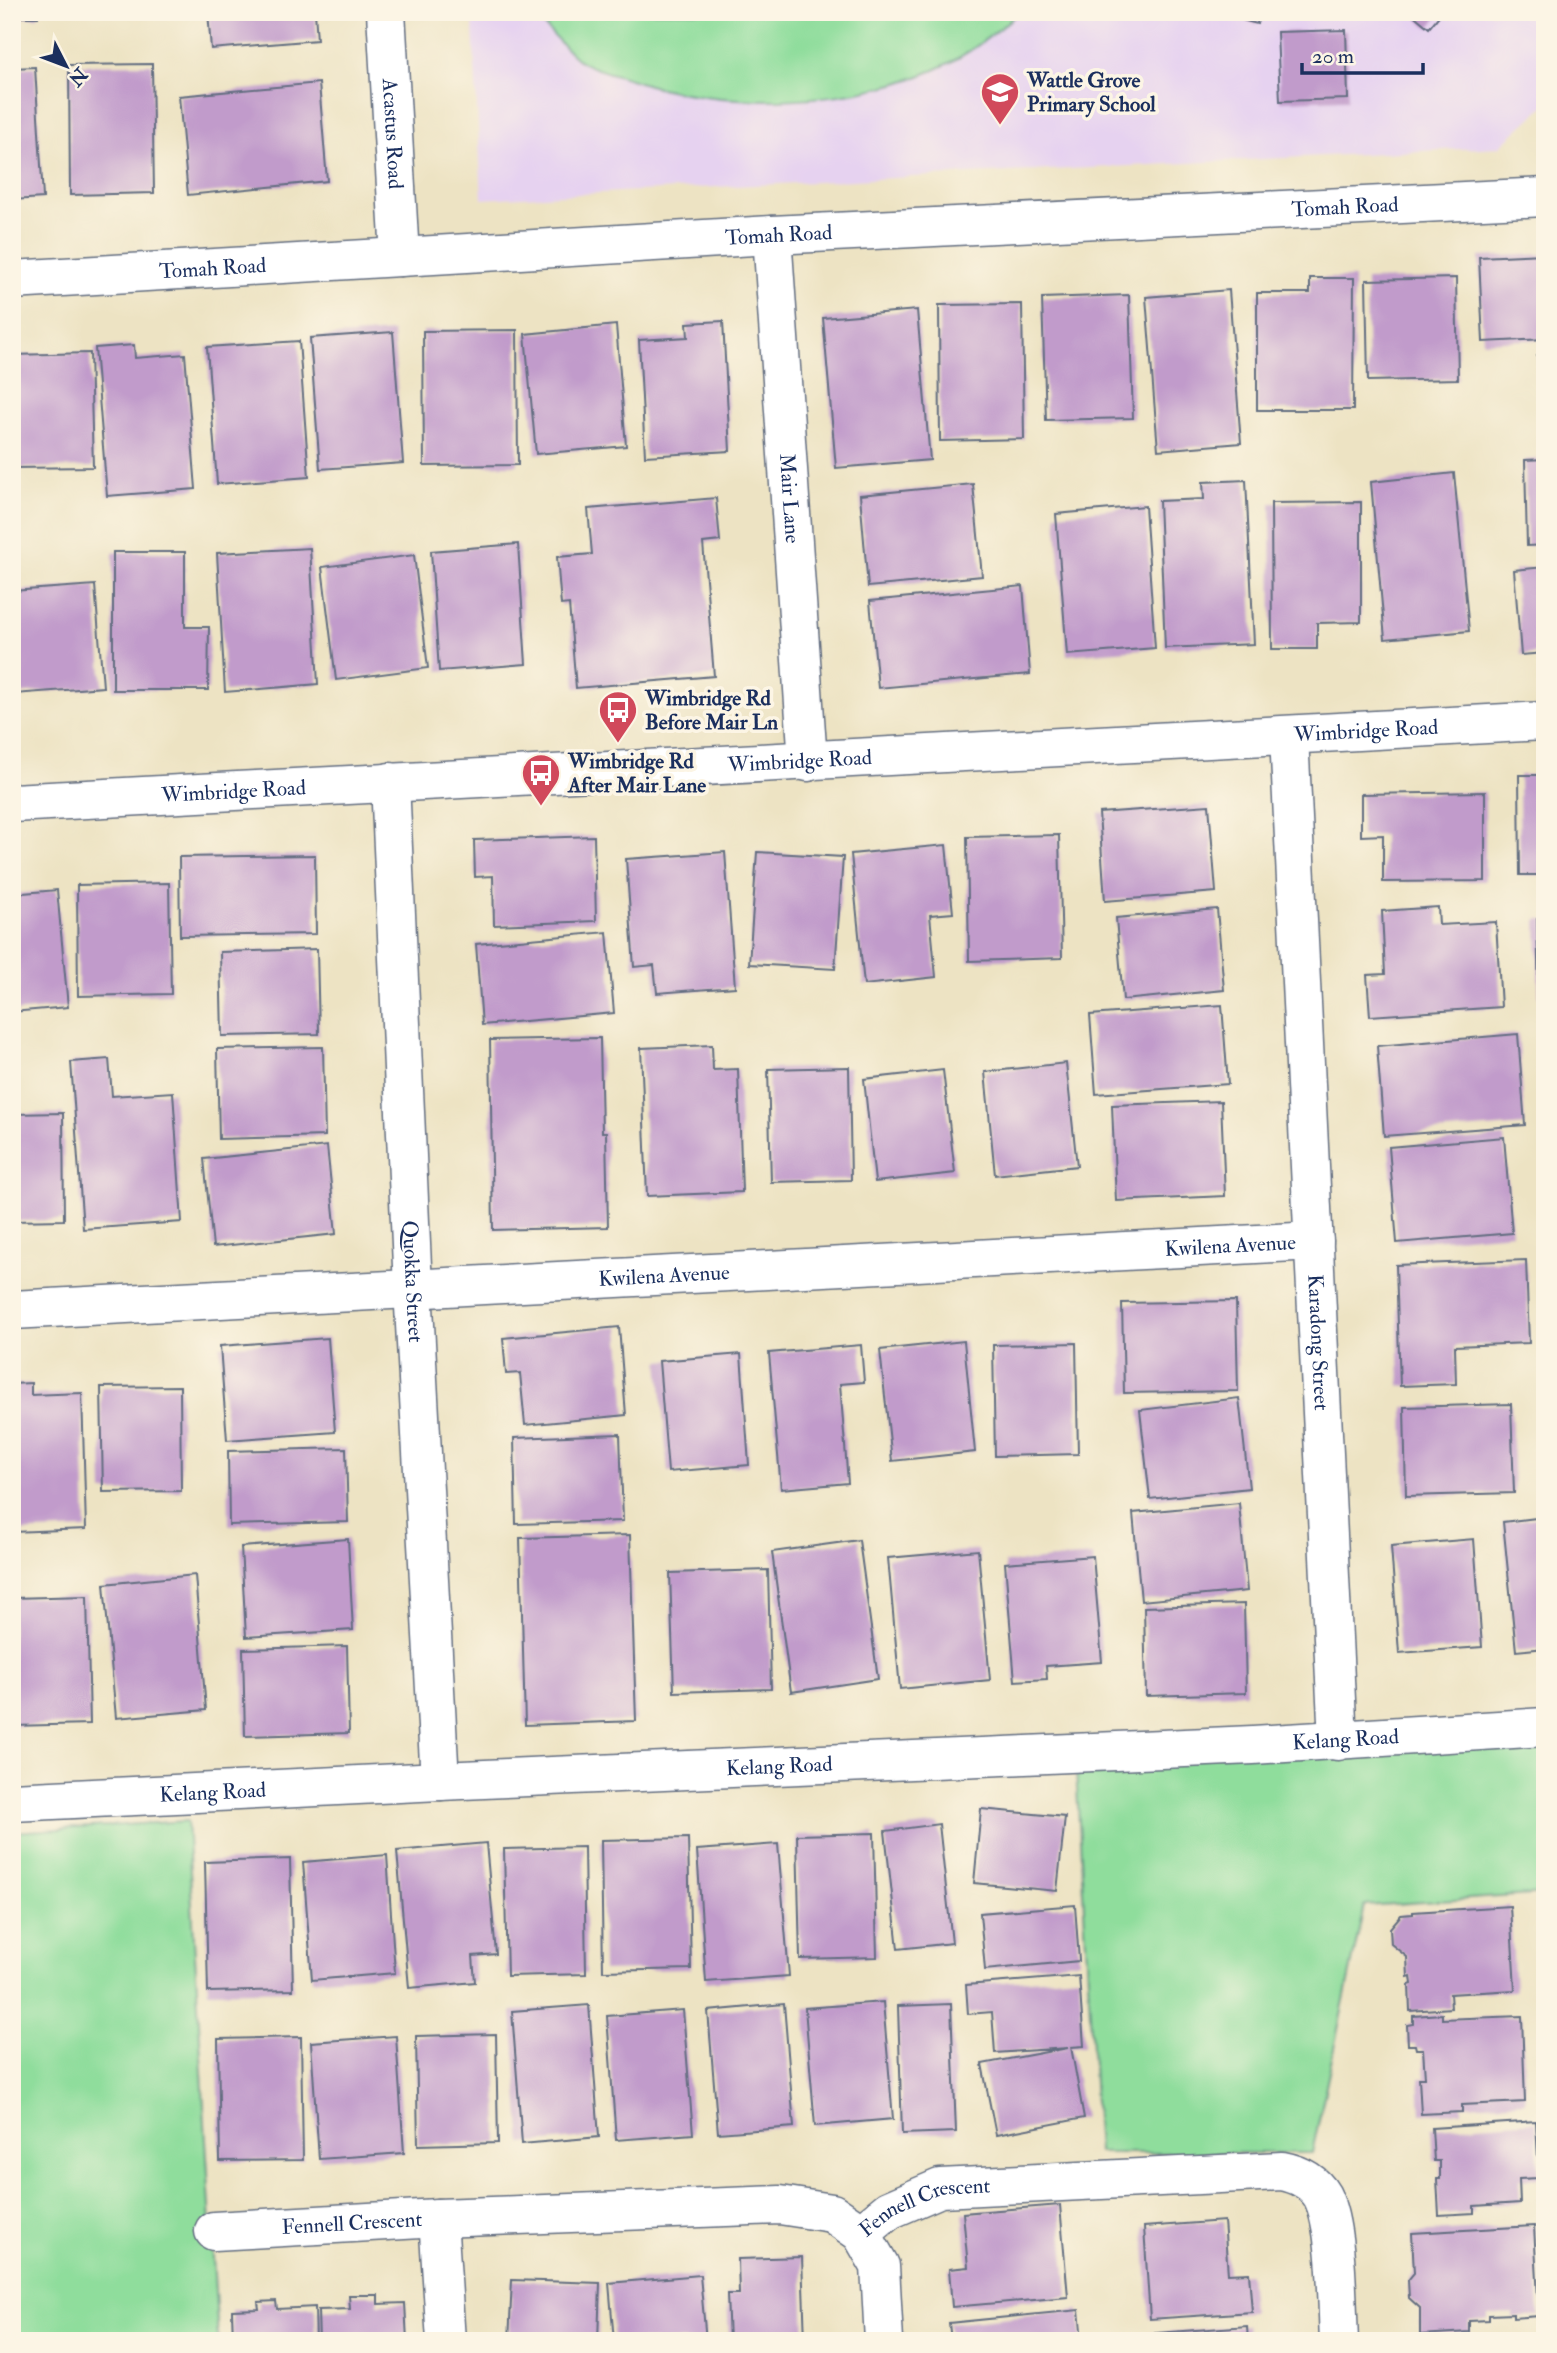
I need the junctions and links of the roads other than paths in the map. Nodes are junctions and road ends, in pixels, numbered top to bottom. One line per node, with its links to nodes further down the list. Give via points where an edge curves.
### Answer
1 (386, 12): 4 (street, Acastus Road)
2 (1545, 197): 3 (street, Tomah Road)
3 (772, 235): 4 (street, Tomah Road); 8 (street, Mair Lane)
4 (400, 257): 5 (street, Tomah Road)
5 (12, 280)
6 (1545, 720): 7 (street, Wimbridge Road)
7 (1289, 736): 8 (street, Wimbridge Road); 11 (street, Karadong Street)
8 (808, 762): 9 (street, Wimbridge Road)
9 (390, 782): 10 (street, Wimbridge Road); 12 (street, Quokka Street)
10 (12, 803)
11 (1314, 1241): 12 (street, Kwilena Avenue); 15 (street, Karadong Street)
12 (413, 1288): 13 (street, Kwilena Avenue); 16 (street, Quokka Street)
13 (12, 1310)
14 (1545, 1727): 15 (street, Kelang Road)
15 (1339, 1741): 16 (street, Kelang Road)
16 (440, 1781): 17 (street, Kelang Road)
17 (12, 1802)
18 (438, 2218): 19 (street, Fennell Crescent); 20 (street, Fennell Crescent, via 780,2206 832,2213); 21 (street)
19 (214, 2231)
20 (861, 2232): 22 (street, via 880,2266); 23 (street, Fennell Crescent, via 889,2210 940,2188 1290,2172 1312,2184 1327,2210 1333,2237)
21 (446, 2341)
22 (884, 2341)
23 (1339, 2341)

